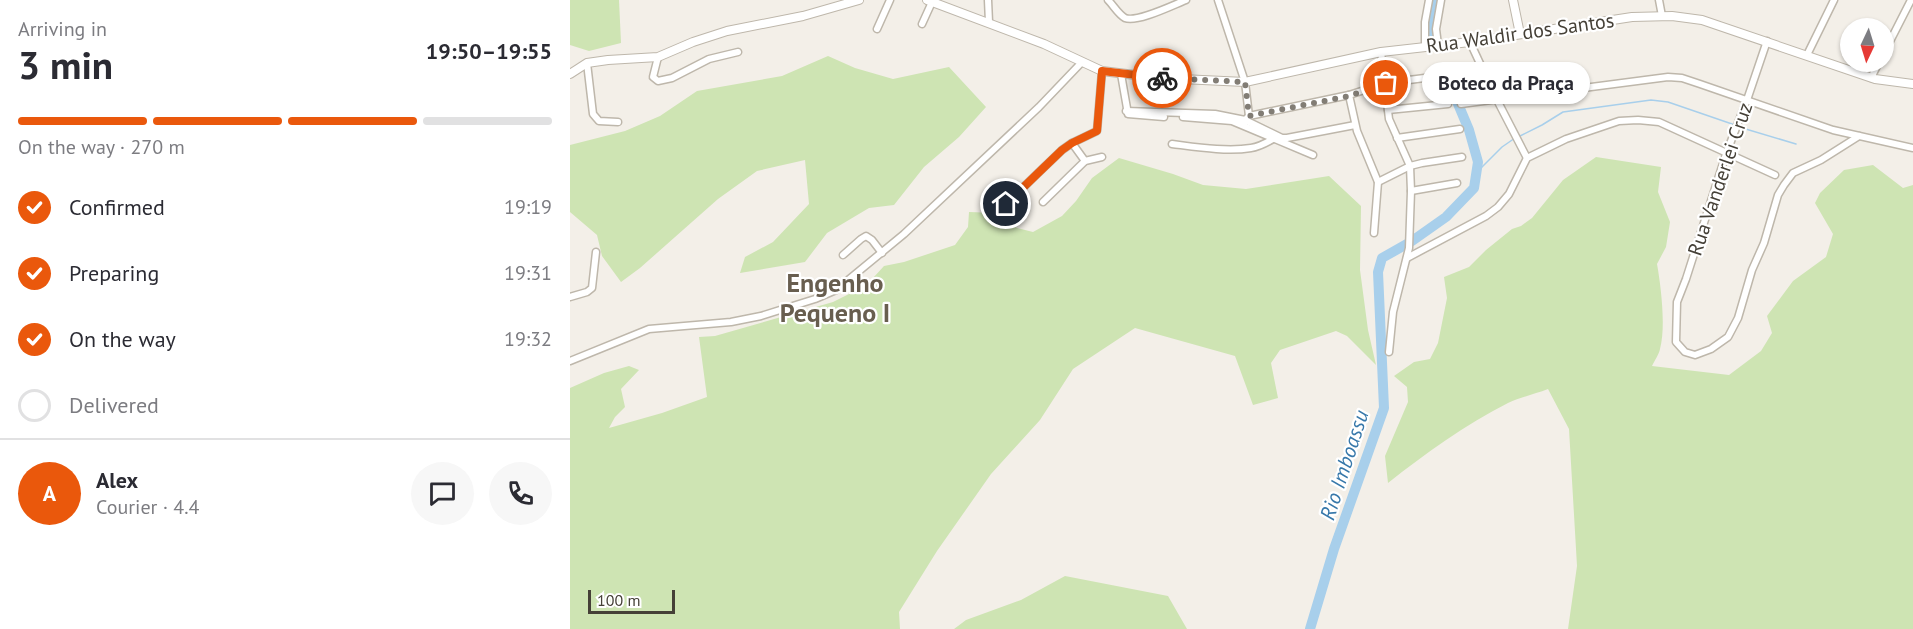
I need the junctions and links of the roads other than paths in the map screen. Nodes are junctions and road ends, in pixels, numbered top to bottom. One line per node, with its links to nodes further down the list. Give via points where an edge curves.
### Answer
1 (859, 0): 27 (street, via 727,31)
2 (890, 0): 17 (street)
3 (988, 0): 15 (street)
4 (1108, 0): 5 (street, via 1120,14 1131,19)
5 (1186, 0)
6 (1218, 0): 36 (street)
7 (1429, 0): 23 (street)
8 (1441, 0): 22 (street, via 1436,29)
9 (1514, 0): 19 (street)
10 (1659, 0): 14 (street)
11 (1834, 0): 26 (street)
12 (1911, 0): 18 (street)
13 (929, 1): 15 (street, Rua Waldir dos Santos); 16 (street)
14 (1662, 16): 19 (street, Rua Waldir dos Santos); 20 (street, Rua Waldir dos Santos, via 1702,20)
15 (989, 22): 28 (street, Rua Waldir dos Santos)
16 (922, 24)
17 (877, 28)
18 (1894, 33)
19 (1520, 34): 21 (street, Rua Waldir dos Santos)
20 (1767, 41): 26 (street, Rua Waldir dos Santos); 41 (street, Rua Vanderlei Cruz)
21 (1470, 42): 22 (street, Rua Waldir dos Santos); 40 (street)
22 (1438, 45): 23 (street, Rua Waldir dos Santos)
23 (1425, 47): 25 (street, Rua Waldir dos Santos)
24 (738, 52): 27 (street, via 709,59 658,81 653,77)
25 (1381, 52): 36 (street, Rua Waldir dos Santos); 37 (street)
26 (1807, 55): 35 (street, Rua Waldir dos Santos)
27 (658, 57): 29 (street)
28 (1082, 62): 30 (street, Rua Waldir dos Santos); 70 (street)
29 (587, 63): 32 (street); 46 (street, via 594,114 599,121)
30 (1102, 71): 33 (street, Rua Waldir dos Santos); 52 (street, via 1097,131)
31 (1874, 72): 35 (street)
32 (570, 74)
33 (1121, 74): 36 (street, Rua Waldir dos Santos); 45 (street, Rua Waldir dos Santos, via 1127,112 1215,114)
34 (1432, 77): 37 (street, Rua Waldir dos Santos)
35 (1871, 78): 38 (street, Rua Waldir dos Santos)
36 (1245, 82): 45 (street)
37 (1386, 83): 39 (street, Rua Waldir dos Santos); 44 (street)
38 (1913, 84)
39 (1349, 96): 45 (street, Rua Waldir dos Santos); 47 (street)
40 (1496, 98): 41 (street, via 1668,77); 43 (street); 59 (street)
41 (1747, 100): 49 (street); 56 (street, Rua Vanderlei Cruz)
42 (1448, 104): 44 (street)
43 (1461, 104)
44 (1388, 110): 50 (street)
45 (1246, 120): 47 (street, Rua Waldir dos Santos, via 1282,138); 51 (street, Rua Waldir dos Santos)
46 (618, 122)
47 (1355, 125): 63 (street)
48 (1460, 129): 50 (street)
49 (1859, 136): 54 (street); 56 (street, Rua Vanderlei Cruz, via 1793,173 1784,185 1738,318 1728,337 1695,355 1676,342 1677,302)
50 (1397, 138): 61 (street)
51 (1274, 139): 53 (street, via 1248,149); 55 (street, Rua Waldir dos Santos)
52 (1072, 143): 60 (street); 67 (street)
53 (1173, 144)
54 (1913, 148)
55 (1313, 154)
56 (1726, 154): 59 (street, via 1659,122 1638,120 1600,127); 62 (street)
57 (1102, 157): 60 (street)
58 (1462, 157): 61 (street)
59 (1527, 158): 72 (street, via 1498,207)
60 (1085, 161): 66 (street)
61 (1410, 166): 63 (street); 65 (street)
62 (1775, 175)
63 (1378, 182): 68 (street)
64 (1456, 183): 65 (street)
65 (1411, 191): 72 (street)
66 (1043, 202)
67 (1006, 204)
68 (1374, 233)
69 (596, 252): 73 (street, via 592,288)
70 (882, 253): 71 (street, via 866,237); 75 (street, via 836,290 815,299 731,322 649,329)
71 (843, 255)
72 (1407, 258): 74 (street, via 1393,312)
73 (570, 297)
74 (1389, 352)
75 (570, 361)

